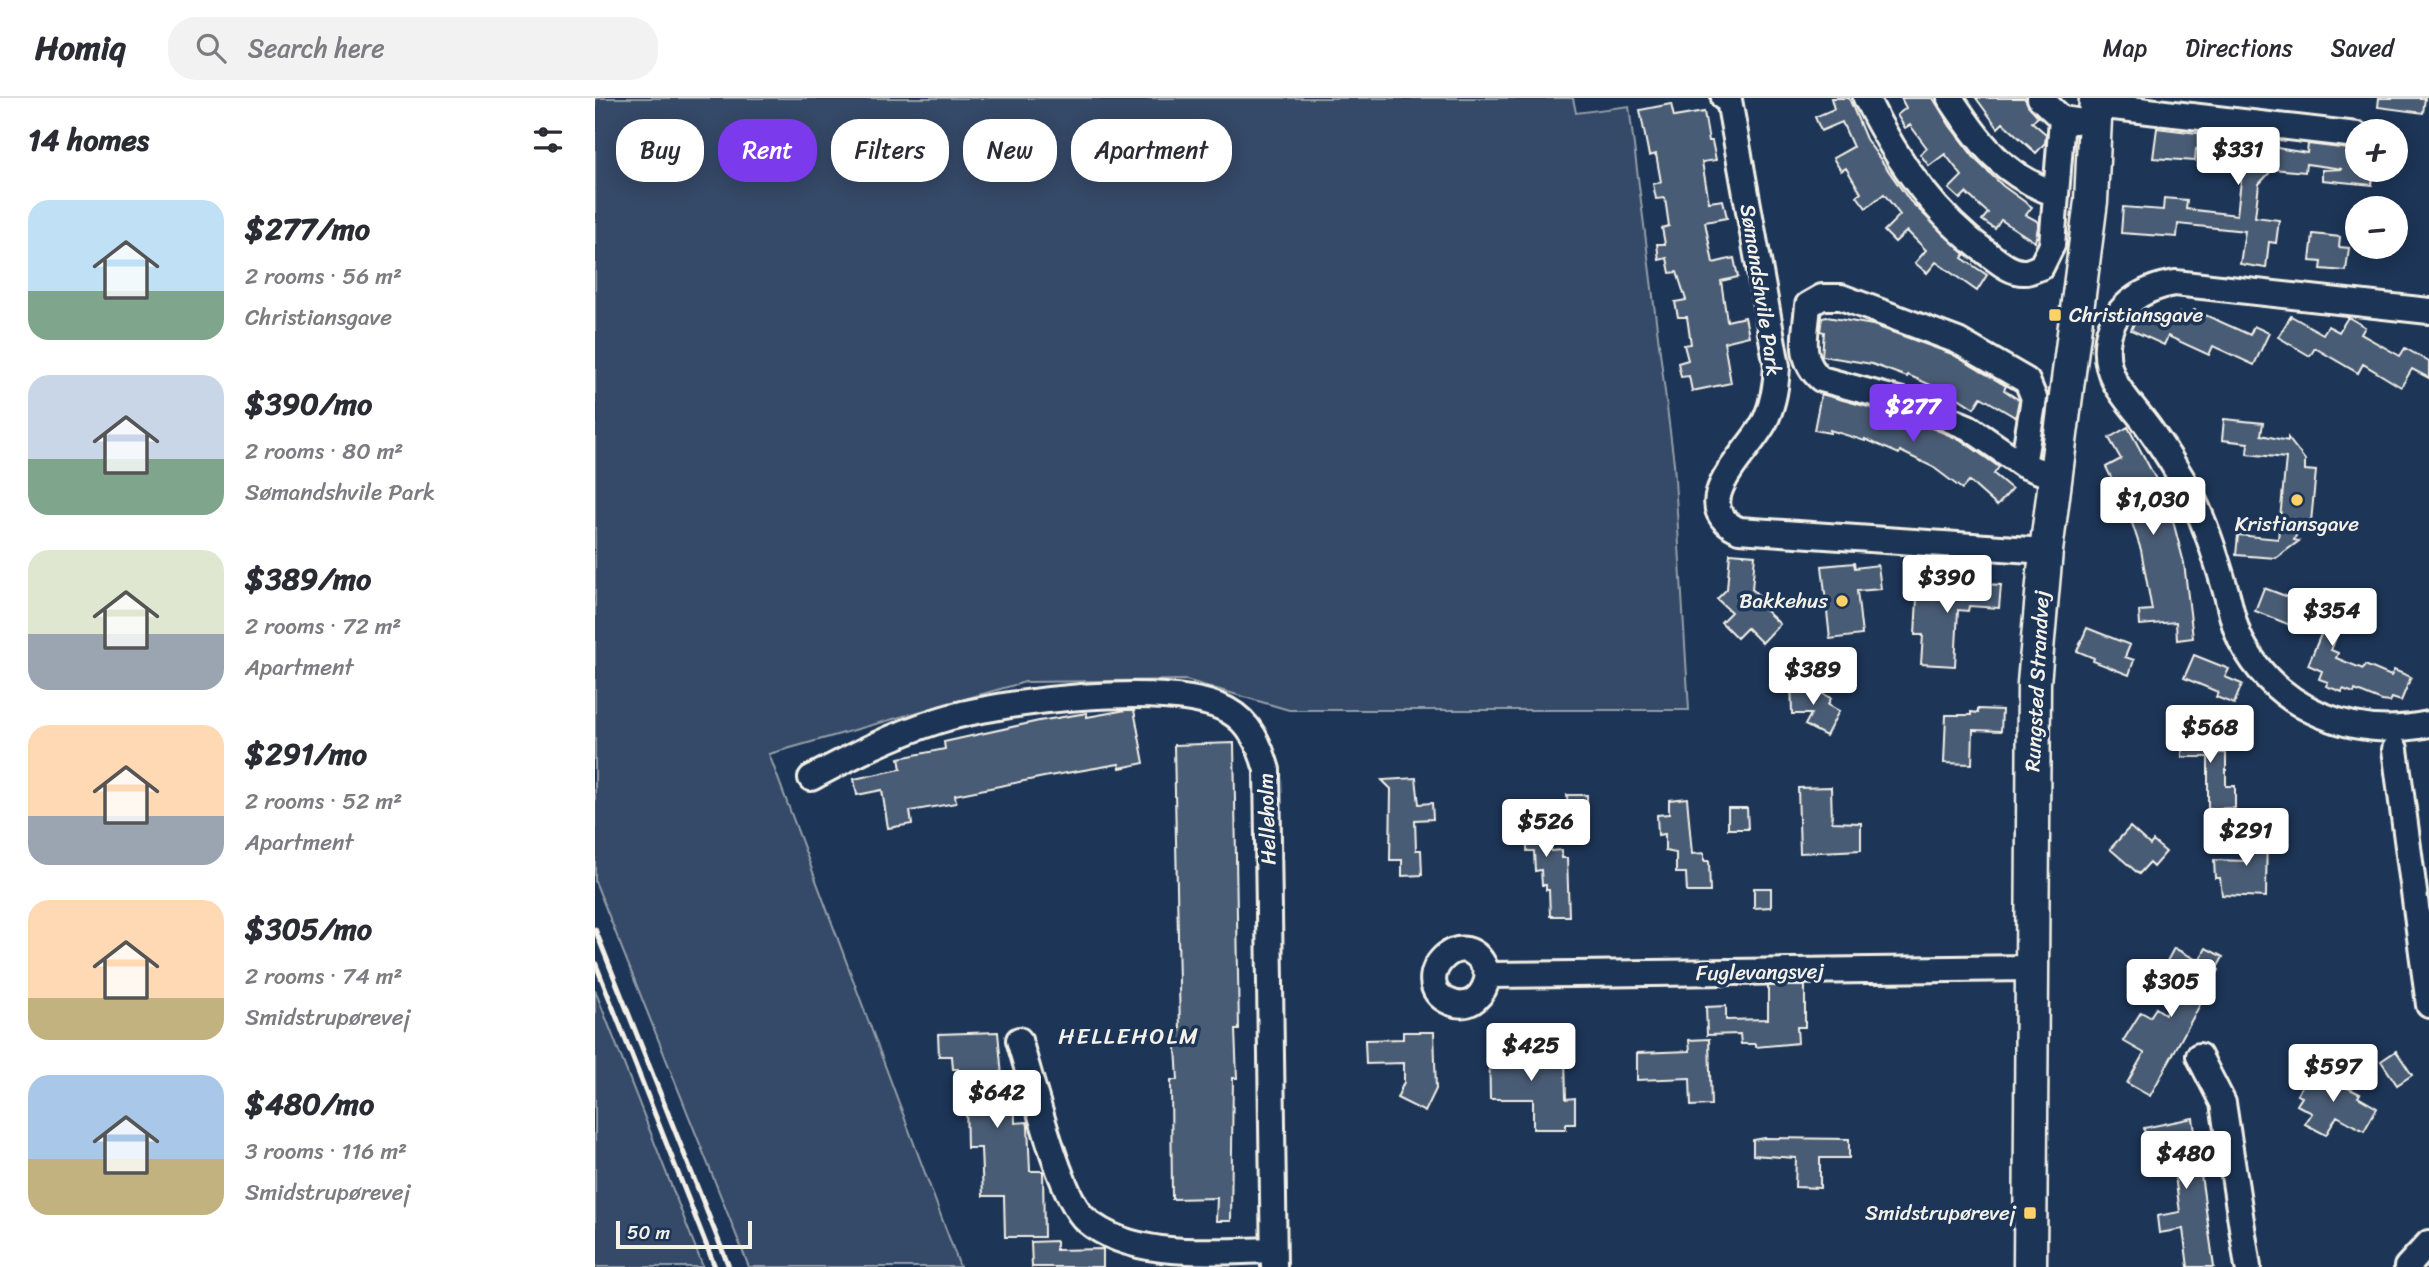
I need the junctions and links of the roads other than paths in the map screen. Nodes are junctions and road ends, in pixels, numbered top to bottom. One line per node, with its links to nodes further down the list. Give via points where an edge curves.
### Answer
1 (1724, 98): 14 (street, Sømandshvile Park, via 1729,100 1777,366 1775,394 1765,421 1719,489 1715,506 1719,517 1738,530)
2 (1866, 98): 8 (street, via 1906,169 1938,209 2006,267 2025,272 2041,267 2052,246)
3 (1950, 98): 8 (street, via 2001,164 2028,184)
4 (2040, 98): 6 (street)
5 (2096, 109): 6 (street); 7 (street); 10 (main road, Rungsted Strandvej, via 2091,200)
6 (2062, 119): 8 (street)
7 (2345, 134)
8 (2056, 194)
9 (2429, 311): 11 (street, via 2175,283 2138,294 2123,307)
10 (2074, 339): 11 (street); 13 (main road, Rungsted Strandvej)
11 (2107, 343): 15 (street, via 2115,384 2191,495 2214,549 2240,639 2261,672 2282,693 2334,721 2401,730)
12 (2023, 465): 12 (street, via 1968,427 1910,402 1821,379 1810,370 1804,352 1808,305 1822,297 1841,297 1958,341 2027,381 2034,398); 13 (street)
13 (2055, 477): 14 (main road, Rungsted Strandvej)
14 (2046, 551): 18 (main road, Rungsted Strandvej, via 2033,701)
15 (2429, 724)
16 (2395, 749): 20 (street)
17 (811, 778): 24 (street, Helleholm, via 881,741 940,720 1073,697 1203,701 1228,710 1247,726 1259,743 1267,770)
18 (2031, 968): 19 (street, Fuglevangsvej); 25 (main road, Rungsted Strandvej)
19 (1488, 975)
20 (2429, 1005)
21 (1019, 1040): 24 (street, Helleholm, via 1068,1195 1084,1219 1109,1236 1142,1246)
22 (2199, 1056): 26 (street, via 2223,1102)
23 (2429, 1243): 27 (street)
24 (1274, 1259)
25 (2030, 1267)
26 (2248, 1267)
27 (2407, 1267)

